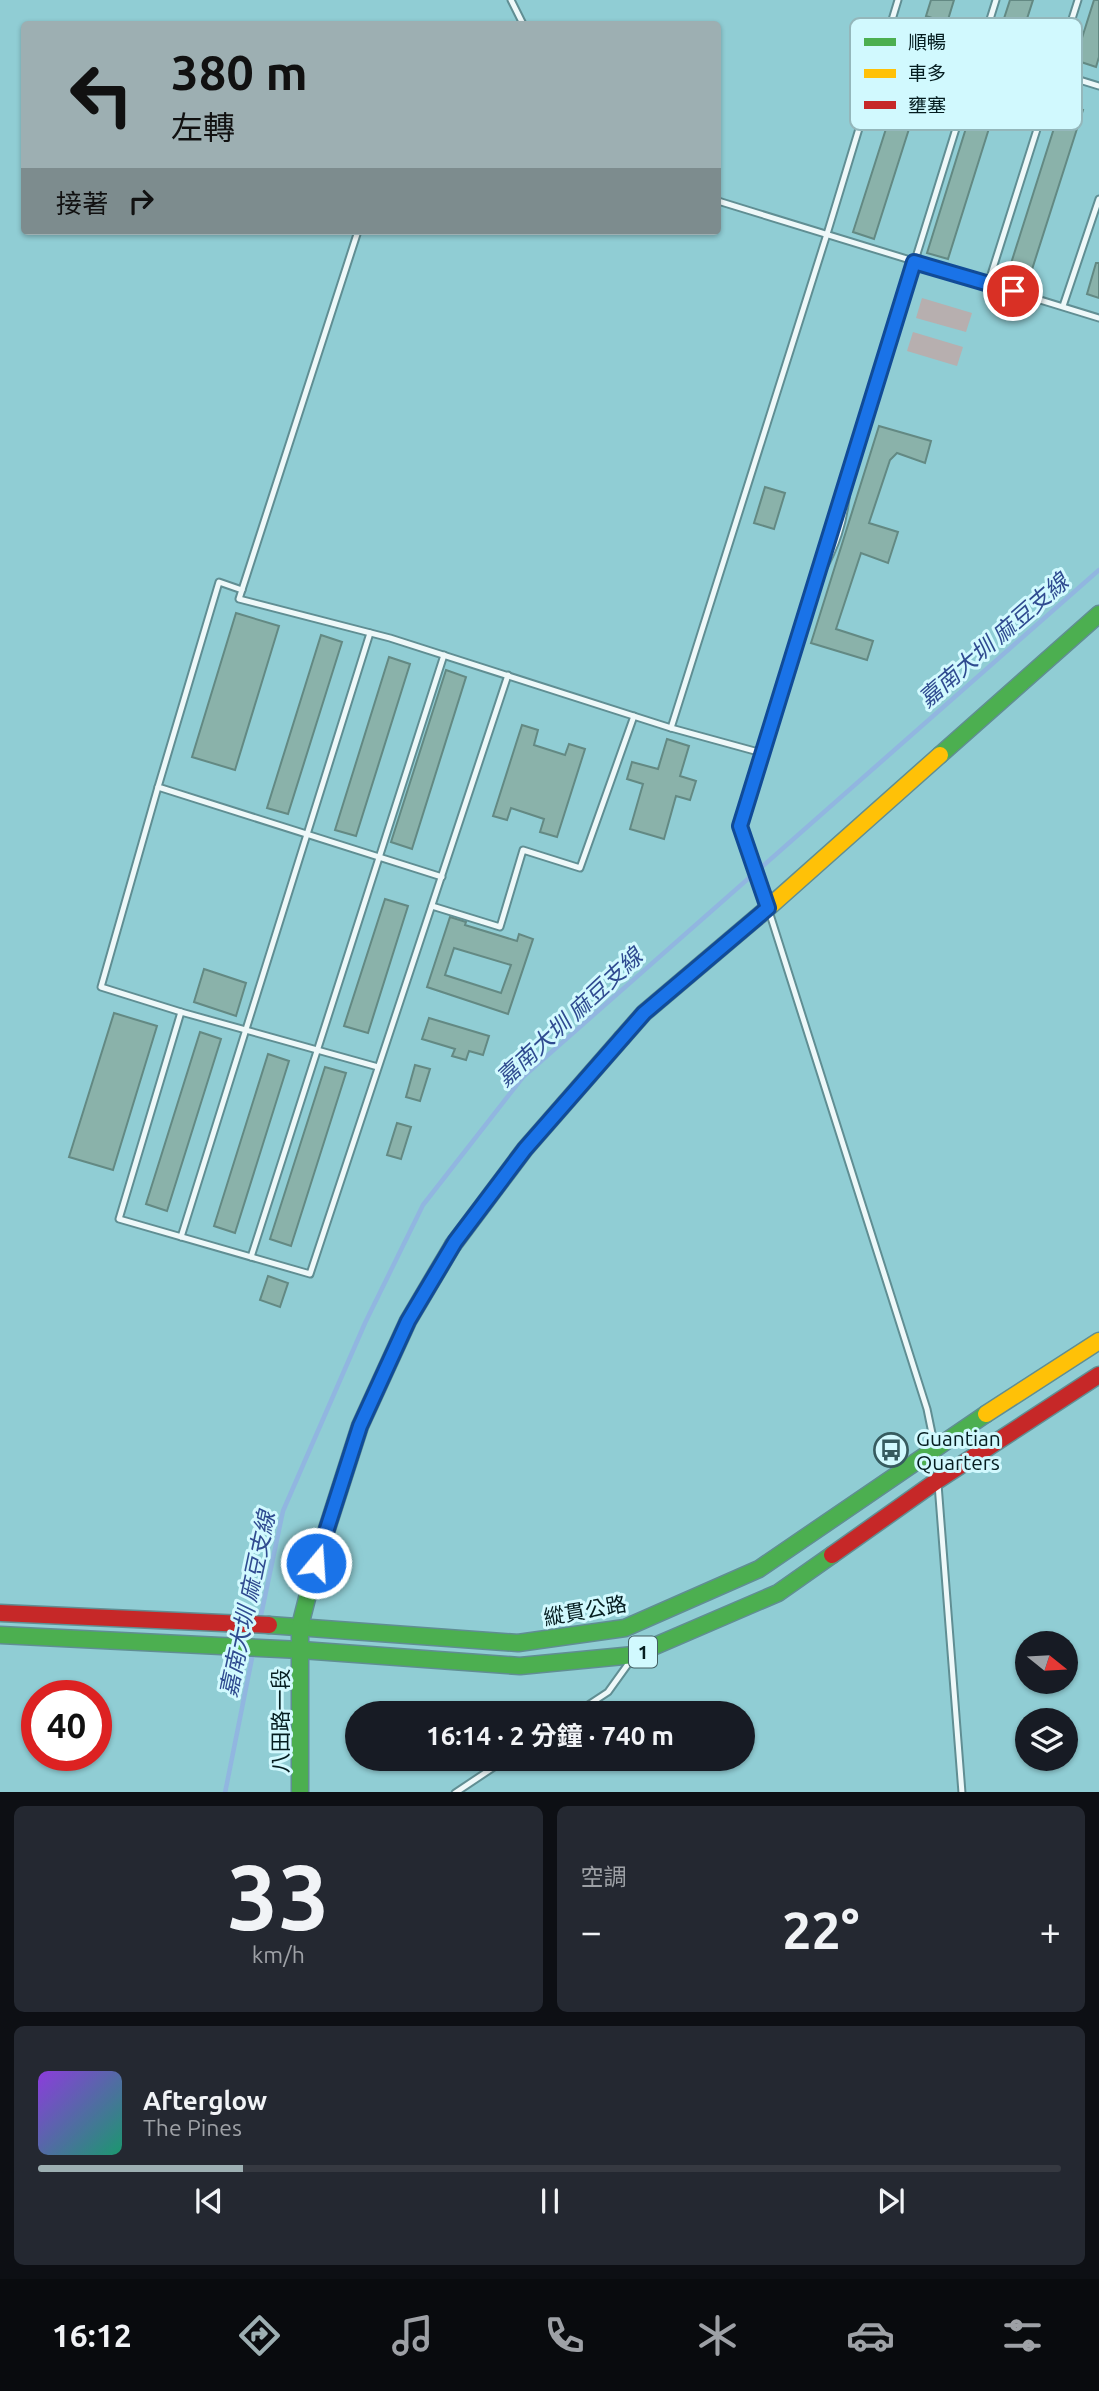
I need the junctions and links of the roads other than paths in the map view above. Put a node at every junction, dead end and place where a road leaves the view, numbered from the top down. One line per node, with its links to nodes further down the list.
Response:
1 (511, 0): 8 (lane)
2 (898, 0): 5 (lane)
3 (996, 0): 6 (lane)
4 (1078, 0): 7 (lane)
5 (892, 18)
6 (990, 18)
7 (1072, 18)
8 (522, 21)
9 (1082, 81): 10 (lane)
10 (1099, 86)
11 (858, 130): 16 (lane)
12 (955, 130): 18 (lane)
13 (1037, 130): 19 (lane)
14 (1099, 199): 20 (lane)
15 (721, 202): 16 (lane)
16 (827, 234): 18 (lane); 28 (lane)
17 (357, 235): 22 (lane)
18 (914, 262): 19 (lane); 29 (lane)
19 (988, 284): 20 (lane)
20 (1063, 306): 21 (lane)
21 (1099, 317)
22 (242, 590): 24 (lane); 30 (lane)
23 (1099, 614): 35 (main road, 八田路一段)
24 (370, 632): 25 (lane); 31 (lane)
25 (444, 655): 26 (lane); 32 (lane)
26 (508, 675): 27 (lane); 33 (lane)
27 (634, 716): 28 (lane); 34 (lane)
28 (671, 728): 29 (lane)
29 (762, 753): 35 (lane)
30 (158, 787): 31 (lane); 36 (lane)
31 (306, 835): 32 (lane); 37 (lane)
32 (377, 857): 33 (lane); 38 (lane)
33 (442, 877): 34 (lane)
34 (432, 906): 39 (lane)
35 (768, 908): 44 (lane); 47 (main road, 八田路一段)
36 (181, 1012): 37 (lane); 40 (lane)
37 (246, 1031): 38 (lane); 40 (lane)
38 (316, 1050): 39 (lane); 41 (lane)
39 (378, 1067): 41 (lane)
40 (181, 1237): 41 (lane)
41 (251, 1257)
42 (1099, 1341): 44 (main road, 縱貫公路 / 1)
43 (1099, 1375): 45 (main road, 1)
44 (935, 1448): 45 (lane); 47 (main road, 縱貫公路 / 1)
45 (938, 1480): 50 (main road, 1); 55 (lane)
46 (0, 1613): 47 (main road, 縱貫公路 / 1)
47 (300, 1626): 49 (main road, 八田路一段)
48 (0, 1635): 49 (main road, 1)
49 (301, 1650): 50 (main road, 1); 53 (main road, 八田路一段)
50 (634, 1656): 51 (lane)
51 (594, 1701)
52 (488, 1771): 54 (lane)
53 (300, 1792)
54 (456, 1792)
55 (961, 1792)

